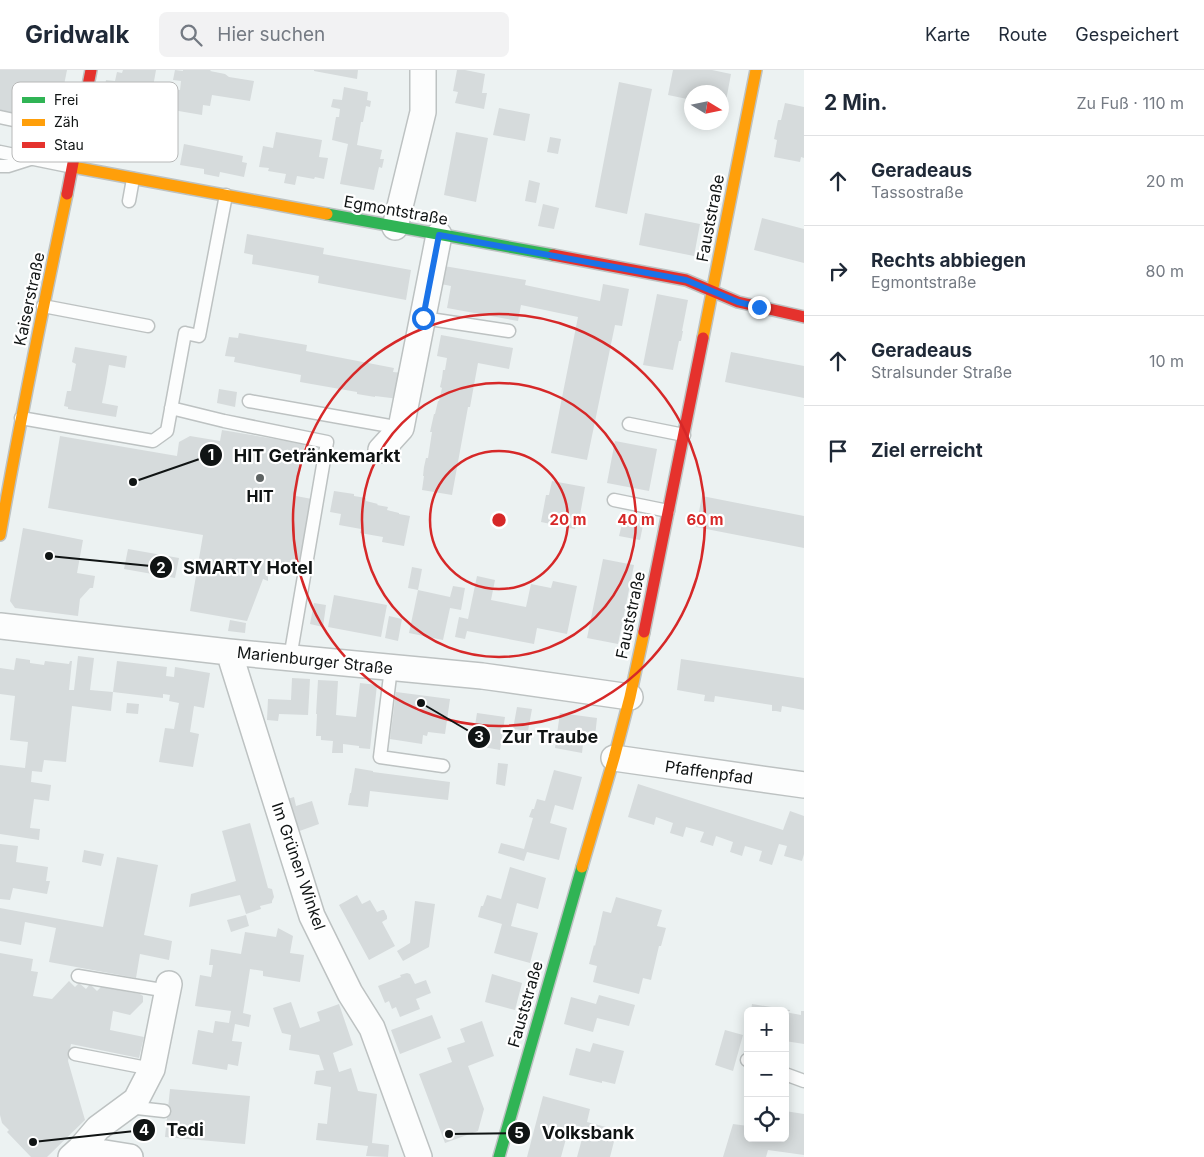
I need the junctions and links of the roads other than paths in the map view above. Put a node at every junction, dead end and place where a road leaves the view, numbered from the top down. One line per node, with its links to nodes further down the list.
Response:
1 (423, 70): 11 (street)
2 (756, 70): 13 (street, Fauststraße)
3 (22, 162): 6 (lane)
4 (46, 162): 7 (lane)
5 (74, 162): 7 (street, Kaiserstraße)
6 (0, 166)
7 (73, 168): 8 (street, Egmontstraße); 14 (street, Kaiserstraße)
8 (133, 179): 9 (street, Egmontstraße); 10 (lane)
9 (226, 195): 11 (street, Egmontstraße); 20 (lane)
10 (129, 201)
11 (395, 227): 12 (street, Egmontstraße)
12 (439, 235): 13 (street, Egmontstraße); 16 (street)
13 (712, 291): 15 (street, Egmontstraße); 24 (street, Fauststraße)
14 (43, 306): 17 (lane); 21 (street, Kaiserstraße)
15 (804, 317)
16 (423, 318): 18 (lane); 23 (street)
17 (148, 326)
18 (509, 331)
19 (250, 402): 23 (lane)
20 (171, 408): 21 (lane); 31 (lane)
21 (21, 418): 28 (street, Kaiserstraße)
22 (629, 424): 24 (lane)
23 (401, 428): 25 (street)
24 (684, 435): 27 (street, Fauststraße)
25 (381, 450)
26 (614, 500): 27 (lane)
27 (668, 511): 33 (street, Fauststraße)
28 (0, 535)
29 (0, 626): 30 (street, Marienburger Straße)
30 (229, 652): 31 (street, Marienburger Straße); 47 (street, Im Grünen Winkel)
31 (297, 658): 32 (street, Marienburger Straße)
32 (391, 668): 33 (street, Marienburger Straße); 35 (lane)
33 (630, 697): 34 (street, Fauststraße)
34 (614, 758): 36 (street, Pfaffenpfad); 48 (street, Fauststraße)
35 (443, 766)
36 (804, 785)
37 (78, 976): 38 (lane)
38 (169, 988): 40 (street)
39 (75, 1054): 40 (lane)
40 (152, 1069): 43 (street)
41 (789, 1075): 42 (lane)
42 (804, 1081)
43 (131, 1103): 44 (lane); 45 (street)
44 (164, 1111)
45 (75, 1153): 46 (street)
46 (130, 1157)
47 (419, 1157)
48 (499, 1157)

